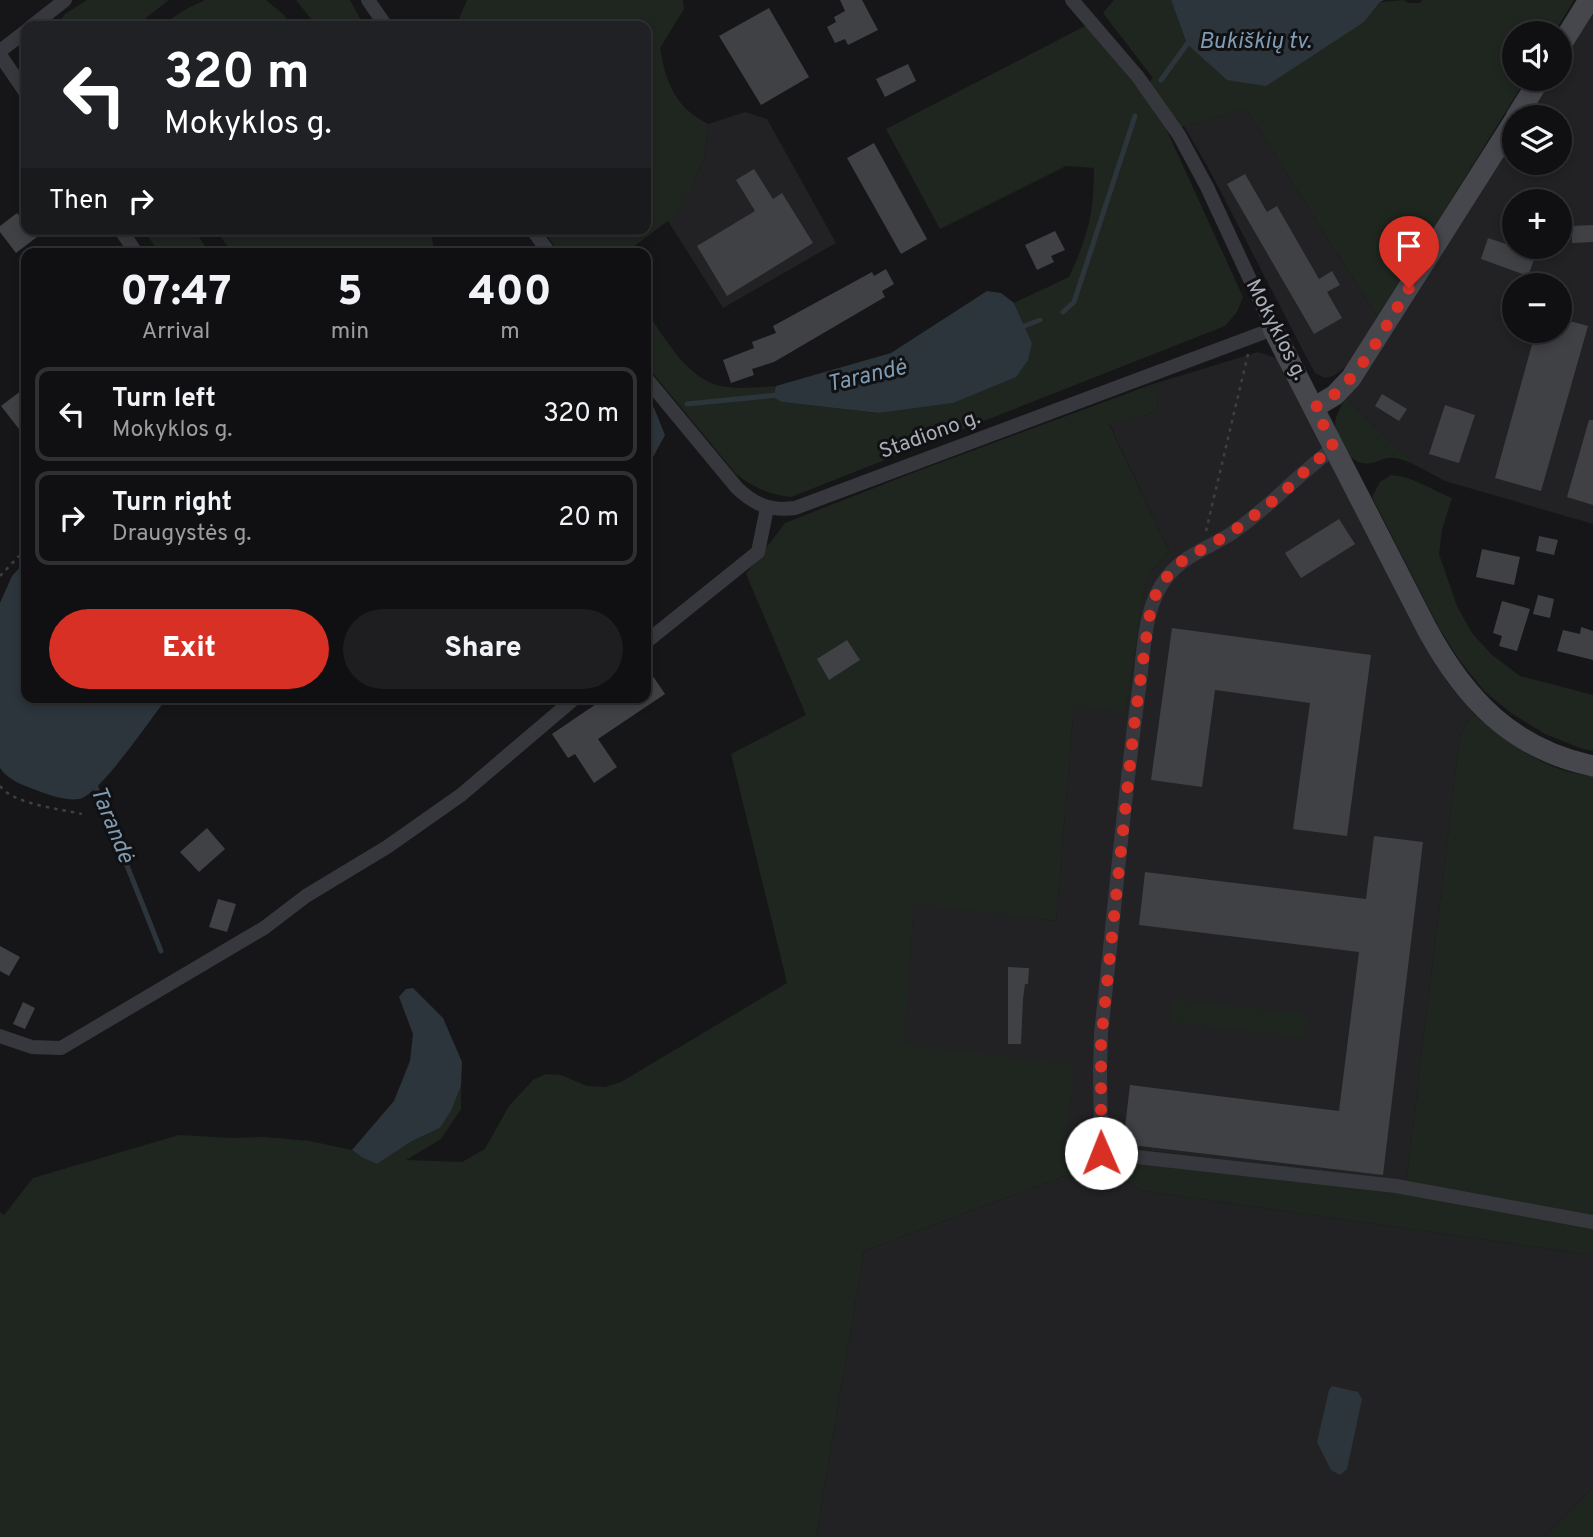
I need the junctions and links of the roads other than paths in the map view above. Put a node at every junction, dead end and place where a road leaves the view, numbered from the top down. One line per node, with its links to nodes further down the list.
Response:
1 (65, 0): 5 (street)
2 (368, 0): 6 (street)
3 (1072, 0): 12 (street, Mokyklos g.)
4 (1589, 0): 7 (street)
5 (38, 21)
6 (383, 21)
7 (1572, 27)
8 (21, 35): 9 (street)
9 (0, 53): 10 (street)
10 (21, 85)
11 (1502, 140): 14 (street)
12 (1273, 328): 14 (street, Mokyklos g.); 16 (street, Stadiono g.)
13 (651, 384): 16 (street)
14 (1315, 407): 15 (street, Mokyklos g.)
15 (1334, 448): 19 (street, Mokyklos g.); 21 (street)
16 (767, 508): 17 (street)
17 (651, 638)
18 (569, 703): 20 (street)
19 (1593, 766)
20 (0, 1036)
21 (1593, 1222)

